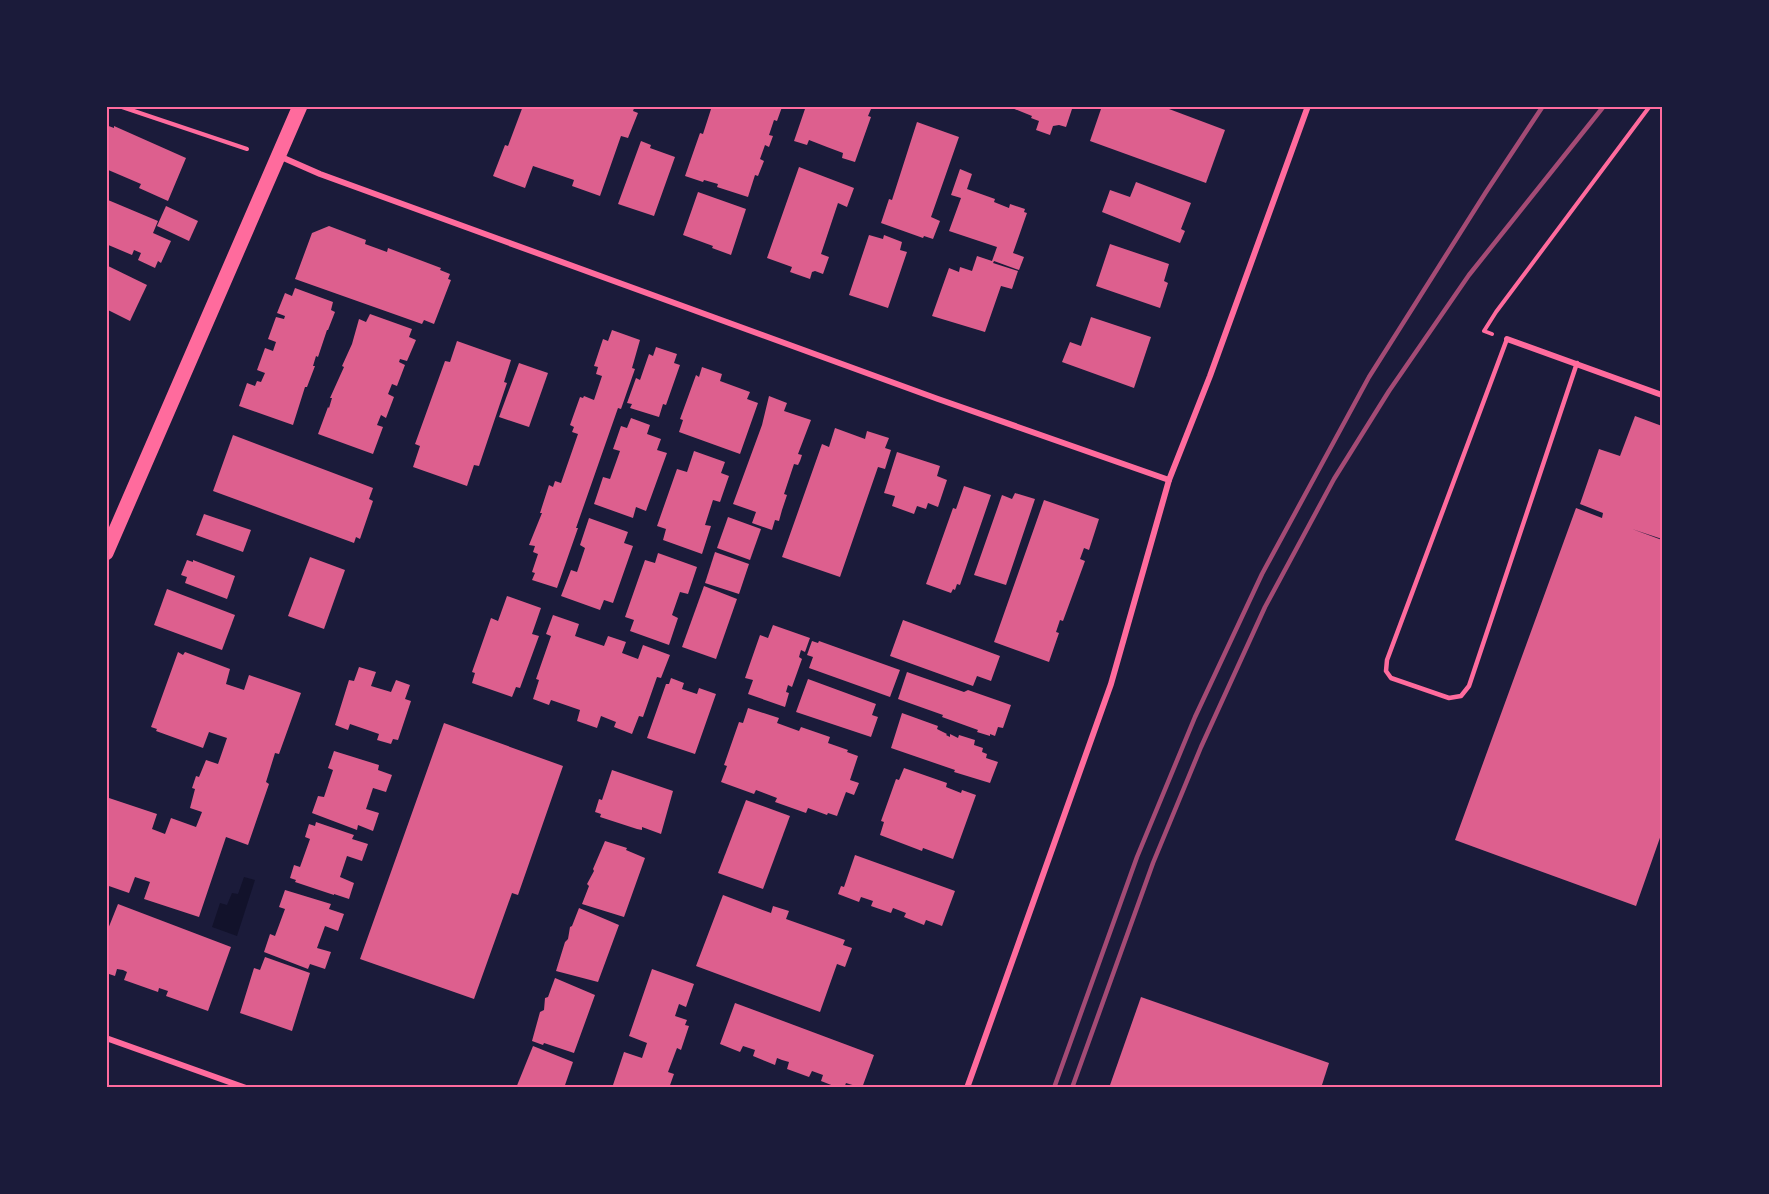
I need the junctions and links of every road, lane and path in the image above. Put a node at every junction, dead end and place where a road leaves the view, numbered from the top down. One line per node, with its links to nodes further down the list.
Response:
1 (119, 106): 5 (path)
2 (300, 106): 6 (main road)
3 (1308, 106): 10 (street)
4 (1650, 106): 7 (path)
5 (247, 149)
6 (279, 156): 10 (street); 11 (main road)
7 (1507, 339): 8 (street); 8 (lane)
8 (1577, 363): 9 (street)
9 (1662, 395)
10 (1169, 480): 14 (street)
11 (106, 553)
12 (106, 1038): 13 (street)
13 (246, 1088)
14 (967, 1088)

